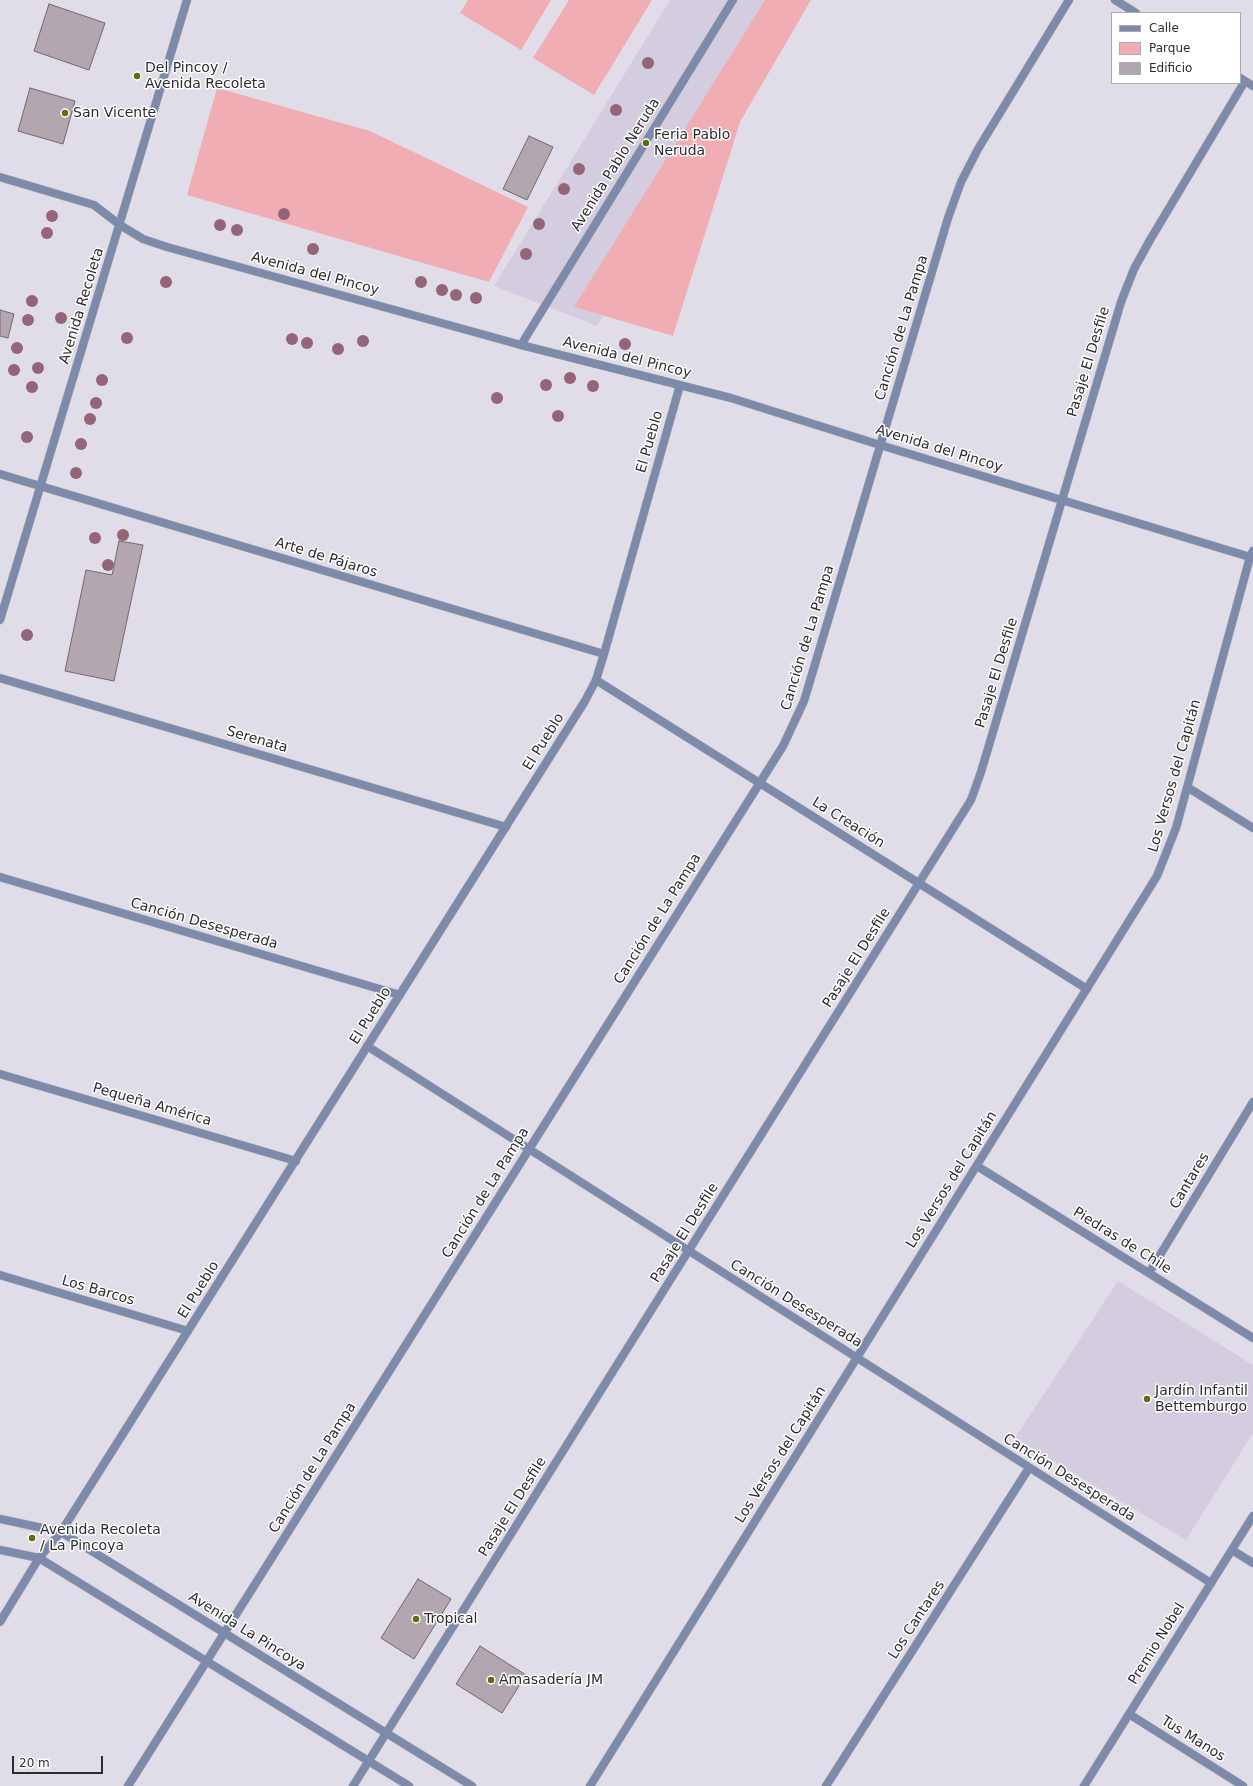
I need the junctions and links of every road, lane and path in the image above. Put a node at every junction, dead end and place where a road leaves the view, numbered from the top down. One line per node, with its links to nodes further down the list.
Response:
1 (187, 0): 10 (street, Avenida Recoleta)
2 (733, 0): 11 (street, Avenida Pablo Neruda)
3 (1069, 0): 13 (street, Canción de La Pampa)
4 (1115, 0): 5 (street)
5 (1134, 12)
6 (1243, 80): 8 (street)
7 (1241, 84): 16 (street, Pasaje El Desfile)
8 (1253, 86)
9 (0, 177): 10 (street, Avenida del Pincoy)
10 (120, 225): 11 (street, Avenida del Pincoy); 15 (street, Avenida Recoleta)
11 (521, 345): 12 (street, Avenida del Pincoy)
12 (680, 385): 13 (street, Avenida del Pincoy); 19 (street, El Pueblo)
13 (880, 445): 16 (street, Avenida del Pincoy); 22 (street, Canción de La Pampa)
14 (0, 474): 15 (street, Arte de Pájaros)
15 (40, 487): 18 (street, Avenida Recoleta); 19 (street, Arte de Pájaros)
16 (1062, 500): 17 (street, Avenida del Pincoy); 27 (street, Pasaje El Desfile)
17 (1252, 556): 23 (street, Los Versos del Capitán)
18 (0, 620)
19 (604, 654): 21 (street, El Pueblo)
20 (0, 678): 24 (street, Serenata)
21 (596, 680): 22 (street, La Creación); 24 (street, El Pueblo)
22 (759, 783): 27 (street, La Creación); 33 (street, Canción de La Pampa)
23 (1187, 787): 25 (street); 28 (street, Los Versos del Capitán)
24 (506, 827): 29 (street, El Pueblo)
25 (1253, 828)
26 (0, 877): 29 (street, Canción Desesperada)
27 (919, 883): 28 (street, La Creación); 36 (street, Pasaje El Desfile)
28 (1087, 989): 35 (street, Los Versos del Capitán)
29 (400, 995): 30 (street, El Pueblo)
30 (367, 1046): 33 (street, Canción Desesperada); 34 (street, El Pueblo)
31 (0, 1074): 34 (street, Pequeña América)
32 (1253, 1102): 37 (street, Cantares)
33 (529, 1150): 36 (street, Canción Desesperada); 52 (street, Canción de La Pampa)
34 (296, 1161): 39 (street, El Pueblo)
35 (977, 1166): 37 (street, Piedras de Chile); 41 (street, Los Versos del Capitán)
36 (689, 1251): 41 (street, Canción Desesperada); 55 (street, Pasaje El Desfile)
37 (1149, 1273): 40 (street, Piedras de Chile)
38 (0, 1275): 39 (street, Los Barcos)
39 (188, 1331): 45 (street, El Pueblo)
40 (1253, 1338)
41 (857, 1358): 42 (street, Canción Desesperada); 61 (street, Los Versos del Capitán)
42 (1029, 1468): 50 (street, Canción Desesperada); 62 (street, Los Cantares)
43 (1253, 1516): 47 (street, Premio Nobel)
44 (0, 1519): 45 (street, Avenida La Pincoya)
45 (61, 1532): 48 (street, El Pueblo); 52 (street, Avenida La Pincoya)
46 (0, 1550): 48 (street)
47 (1232, 1550): 49 (street); 50 (street, Premio Nobel)
48 (39, 1558): 51 (street, El Pueblo); 53 (street)
49 (1253, 1564)
50 (1211, 1583): 54 (street, Premio Nobel)
51 (0, 1622)
52 (224, 1633): 53 (street, Canción de La Pampa); 55 (street, Avenida La Pincoya)
53 (206, 1661): 56 (street); 57 (street, Canción de La Pampa)
54 (1129, 1714): 63 (street, Premio Nobel); 64 (street, Tus Manos)
55 (386, 1733): 56 (street, Pasaje El Desfile); 60 (street, Avenida La Pincoya)
56 (369, 1761): 58 (street, Pasaje El Desfile); 59 (street)
57 (128, 1786)
58 (353, 1786)
59 (409, 1786)
60 (472, 1786)
61 (590, 1786)
62 (826, 1786)
63 (1084, 1786)
64 (1243, 1786)

